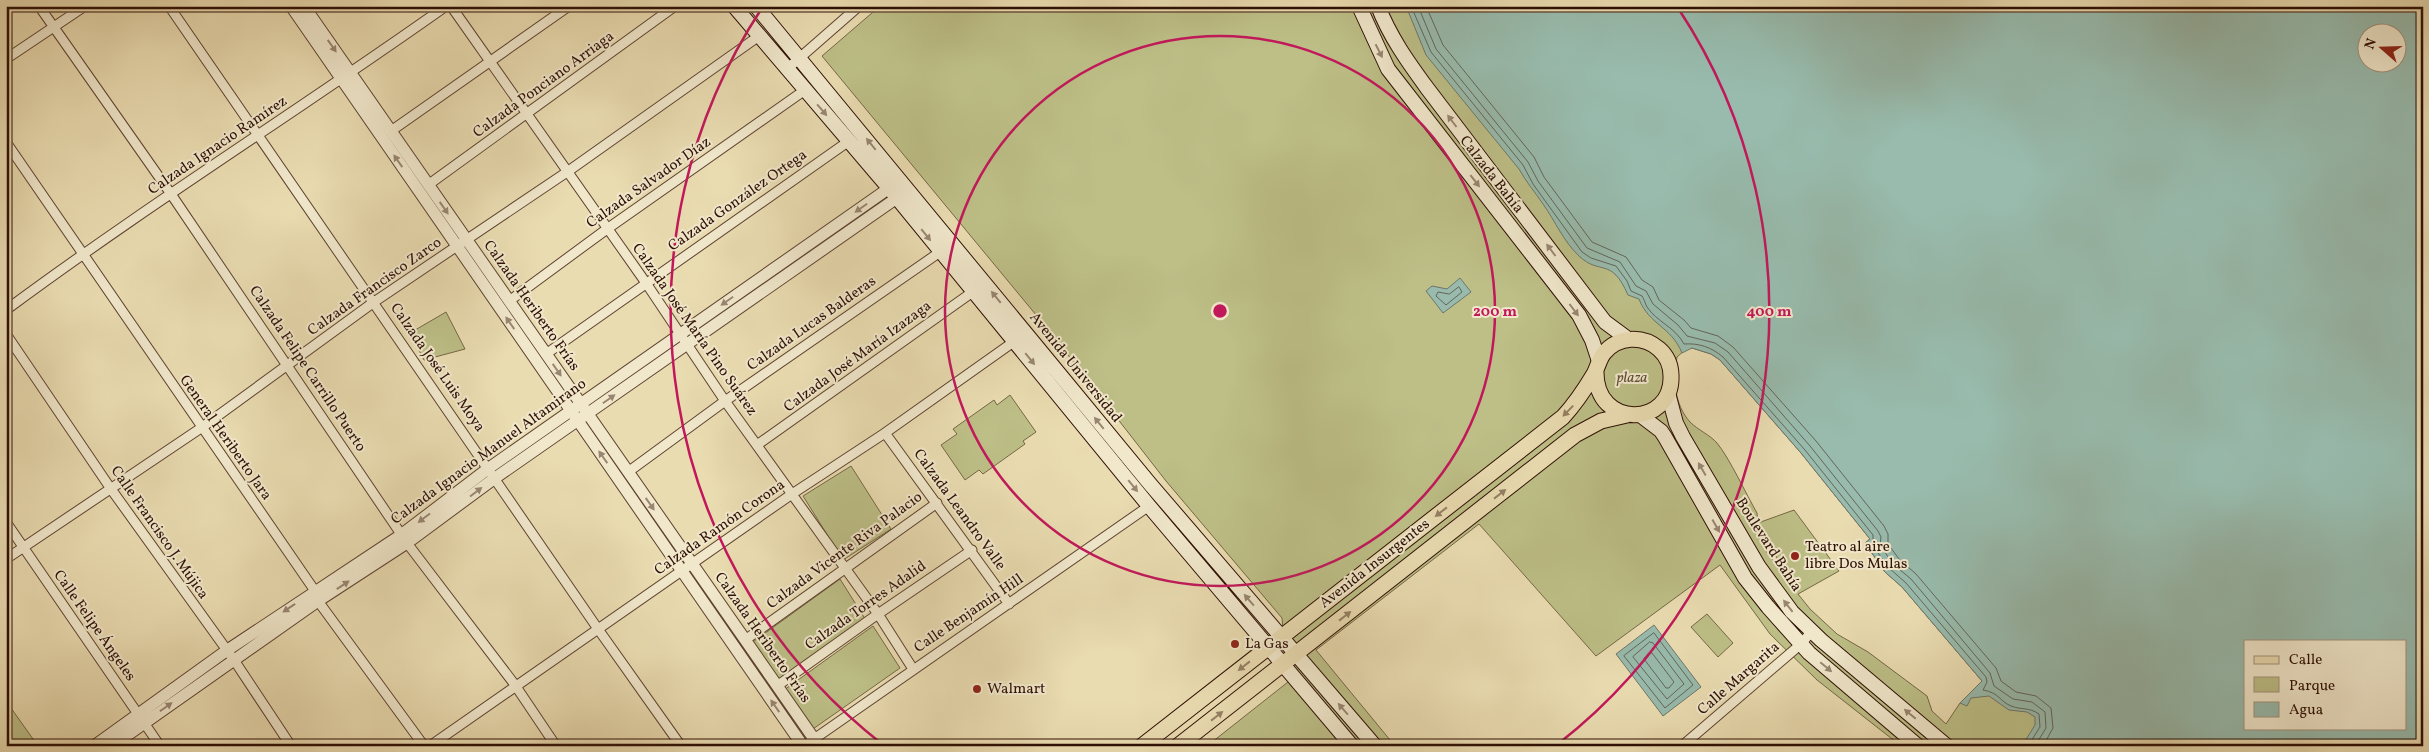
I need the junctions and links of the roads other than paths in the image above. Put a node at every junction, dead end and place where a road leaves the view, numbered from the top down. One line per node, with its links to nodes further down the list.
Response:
1 (39, 6): 15 (street, Calzada Felipe Carrillo Puerto)
2 (85, 6): 15 (street)
3 (169, 6): 25 (street, Calzada José Luis Moya)
4 (291, 6): 21 (street, Calzada Heriberto Frías)
5 (446, 6): 21 (street, Calzada Ignacio Ramírez)
6 (451, 6): 19 (street, Calzada José María Pino Suárez)
7 (569, 6): 19 (street)
8 (675, 6): 23 (street, Calzada Ponciano Arriaga)
9 (734, 6): 16 (main road, Avenida Universidad)
10 (756, 6): 17 (main road, Avenida Universidad)
11 (859, 6): 17 (street)
12 (1359, 6): 48 (main road, Calzada Bahía, one-way to 48)
13 (1378, 6): 44 (main road, Calzada Bahía, one-way to 13)
14 (306, 7): 21 (street, Calzada Heriberto Frías, one-way to 21)
15 (54, 28): 18 (street); 31 (street, Calzada Felipe Carrillo Puerto)
16 (759, 36): 20 (main road, Avenida Universidad); 28 (street, Calzada Francisco Zarco)
17 (800, 57): 20 (street); 30 (main road, Avenida Universidad, one-way to 17)
18 (6, 59)
19 (490, 62): 23 (street, Calzada José María Pino Suárez); 24 (street)
20 (787, 69): 22 (main road, Avenida Universidad)
21 (346, 76): 24 (street, Calzada Heriberto Frías); 25 (street, Calzada Ignacio Ramírez); 33 (street, Calzada Heriberto Frías, one-way to 21)
22 (805, 90): 26 (main road, Avenida Universidad, one-way to 26); 32 (street, Calzada Salvador Díaz)
23 (528, 113): 28 (street, Calzada José María Pino Suárez); 29 (street, Calzada Ponciano Arriaga)
24 (391, 131): 29 (street, Calzada Heriberto Frías)
25 (258, 134): 31 (street, Calzada Ignacio Ramírez); 38 (street, Calzada José Luis Moya)
26 (849, 141): 30 (main road, Avenida Universidad); 36 (street, Calzada González Ortega)
27 (6, 142): 35 (street, General Heriberto Jara)
28 (567, 172): 32 (street, Calzada José María Pino Suárez); 33 (street, Calzada Francisco Zarco)
29 (428, 185): 33 (street, Calzada Heriberto Frías, one-way to 33)
30 (899, 189): 34 (main road, Avenida Universidad, one-way to 34); 42 (street, Calzada Ignacio Manuel Altamirano, one-way to 42); 43 (main road, Avenida Universidad, one-way to 30); 45 (street, Calzada Ignacio Manuel Altamirano)
31 (172, 194): 35 (street, Calzada Ignacio Ramírez); 47 (street, Calzada Felipe Carrillo Puerto)
32 (607, 229): 36 (street, Calzada José María Pino Suárez); 39 (street, Calzada Salvador Díaz)
33 (462, 243): 38 (street, Calzada Francisco Zarco); 39 (street, Calzada Heriberto Frías); 51 (street, Calzada Heriberto Frías, one-way to 33)
34 (940, 252): 37 (main road, Avenida Universidad); 50 (street, Calzada Lucas Balderas)
35 (82, 254): 40 (street, Calzada Ignacio Ramírez); 54 (street, General Heriberto Jara)
36 (646, 283): 42 (street, Calzada José María Pino Suárez); 46 (street, Calzada González Ortega)
37 (974, 291): 43 (main road, Avenida Universidad); 56 (street, Calzada José María Izazaga)
38 (374, 302): 47 (street, Calzada Francisco Zarco); 58 (street, Calzada José Luis Moya)
39 (510, 302): 46 (street, Calzada Heriberto Frías)
40 (6, 310)
41 (6, 334): 59 (street, Calle Francisco J. Mújica)
42 (679, 335): 45 (street, Calzada José María Pino Suárez); 51 (street, Calzada Ignacio Manuel Altamirano)
43 (1020, 337): 55 (street, Calzada Ramón Corona); 62 (main road, Avenida Universidad, one-way to 62); 78 (main road, Avenida Universidad, one-way to 43)
44 (1628, 339): 48 (main road); 49 (main road)
45 (687, 345): 50 (street, Calzada José María Pino Suárez); 51 (street, Calzada Ignacio Manuel Altamirano, one-way to 45)
46 (546, 354): 51 (street, Calzada Heriberto Frías, one-way to 51)
47 (288, 365): 54 (street, Calzada Francisco Zarco); 65 (street, Calzada Felipe Carrillo Puerto)
48 (1597, 366): 52 (main road); 64 (main road, Avenida Insurgentes, one-way to 64)
49 (1668, 393): 52 (main road); 77 (main road, Boulevard Bahía, one-way to 49)
50 (725, 402): 56 (street, Calzada José María Pino Suárez); 57 (street, Calzada Lucas Balderas)
51 (580, 410): 53 (street, Calzada Ignacio Manuel Altamirano); 57 (street, Calzada Heriberto Frías); 58 (street, Calzada Ignacio Manuel Altamirano)
52 (1633, 415): 68 (main road, Avenida Insurgentes, one-way to 52); 80 (main road, one-way to 80)
53 (578, 422): 58 (street, Calzada Ignacio Manuel Altamirano); 72 (street, Calzada Heriberto Frías, one-way to 53)
54 (201, 428): 59 (street, Calzada Francisco Zarco); 73 (street, General Heriberto Jara)
55 (885, 433): 60 (street, Calzada Ramón Corona); 61 (street, Calzada Leandro Valle)
56 (758, 446): 60 (street, Calzada José María Pino Suárez)
57 (628, 472): 70 (street, Calzada Heriberto Frías, one-way to 70)
58 (492, 473): 65 (street, Calzada Ignacio Manuel Altamirano); 76 (street, Calzada José Luis Moya)
59 (111, 489): 66 (street, Calzada Francisco Zarco); 83 (street, Calle Francisco J. Mújica)
60 (792, 494): 70 (street, Calzada Ramón Corona); 71 (street, Calzada José María Pino Suárez)
61 (937, 502): 67 (street, Calzada Leandro Valle); 71 (street, Calzada Vicente Riva Palacio)
62 (1149, 506): 74 (street, Calle Benjamín Hill); 81 (main road, Avenida Universidad)
63 (6, 522): 66 (street, Calle Felipe Ángeles)
64 (1414, 533): 68 (main road); 78 (main road, Avenida Insurgentes)
65 (404, 539): 73 (street, Calzada Ignacio Manuel Altamirano); 86 (street, Calzada Felipe Carrillo Puerto)
66 (23, 547): 69 (street, Calzada Francisco Zarco); 88 (street, Calle Felipe Ángeles)
67 (972, 550): 74 (street, Calzada Leandro Valle); 75 (street, Calzada Torres Adalid)
68 (1425, 552): 82 (main road, Avenida Insurgentes, one-way to 68)
69 (6, 559)
70 (692, 564): 72 (street, Calzada Ramón Corona); 79 (street, Calzada Heriberto Frías)
71 (844, 567): 75 (street, Calzada José María Pino Suárez); 79 (street, Calzada Vicente Riva Palacio)
72 (682, 571): 76 (street, Calzada Ramón Corona); 98 (street, Calzada Heriberto Frías, one-way to 72)
73 (317, 596): 83 (street, Calzada Ignacio Manuel Altamirano); 94 (street, General Heriberto Jara)
74 (1009, 604): 85 (street, Calle Benjamín Hill)
75 (878, 614): 85 (street, Calzada José María Pino Suárez); 87 (street, Calzada Torres Adalid)
76 (598, 629): 86 (street, Calzada Ramón Corona); 97 (street, Calzada José Luis Moya)
77 (1812, 631): 80 (street, Calle Margarita); 105 (main road, Boulevard Bahía, one-way to 77)
78 (1281, 637): 81 (main road, Avenida Insurgentes); 82 (main road, Avenida Universidad)
79 (745, 640): 87 (street, Calzada Heriberto Frías)
80 (1801, 644): 103 (street, Calle Margarita); 104 (main road, one-way to 104)
81 (1268, 648): 84 (main road, Avenida Universidad); 99 (main road, Avenida Insurgentes, one-way to 99)
82 (1296, 654): 84 (main road, Avenida Insurgentes); 102 (main road, Avenida Universidad, one-way to 82)
83 (230, 655): 88 (street, Calzada Ignacio Manuel Altamirano); 93 (street, Calle Francisco J. Mújica)
84 (1282, 665): 100 (main road, Avenida Insurgentes, one-way to 84); 101 (main road, Avenida Universidad)
85 (913, 669): 89 (street, Calle Benjamín Hill)
86 (515, 685): 95 (street, Calzada Ramón Corona); 96 (street, Calzada Felipe Carrillo Puerto)
87 (777, 686): 89 (street, Calzada Heriberto Frías)
88 (142, 719): 90 (street, Calzada Ignacio Manuel Altamirano); 91 (street, Calzada Ignacio Manuel Altamirano); 92 (street, Calle Felipe Ángeles)
89 (816, 742): 98 (street, Calle Benjamín Hill)
90 (94, 746)
91 (112, 746)
92 (160, 746)
93 (291, 746)
94 (424, 746)
95 (430, 746)
96 (556, 746)
97 (681, 746)
98 (803, 746)
99 (1142, 746)
100 (1178, 746)
101 (1352, 746)
102 (1375, 746)
103 (1682, 746)
104 (1918, 746)
105 (1947, 746)

